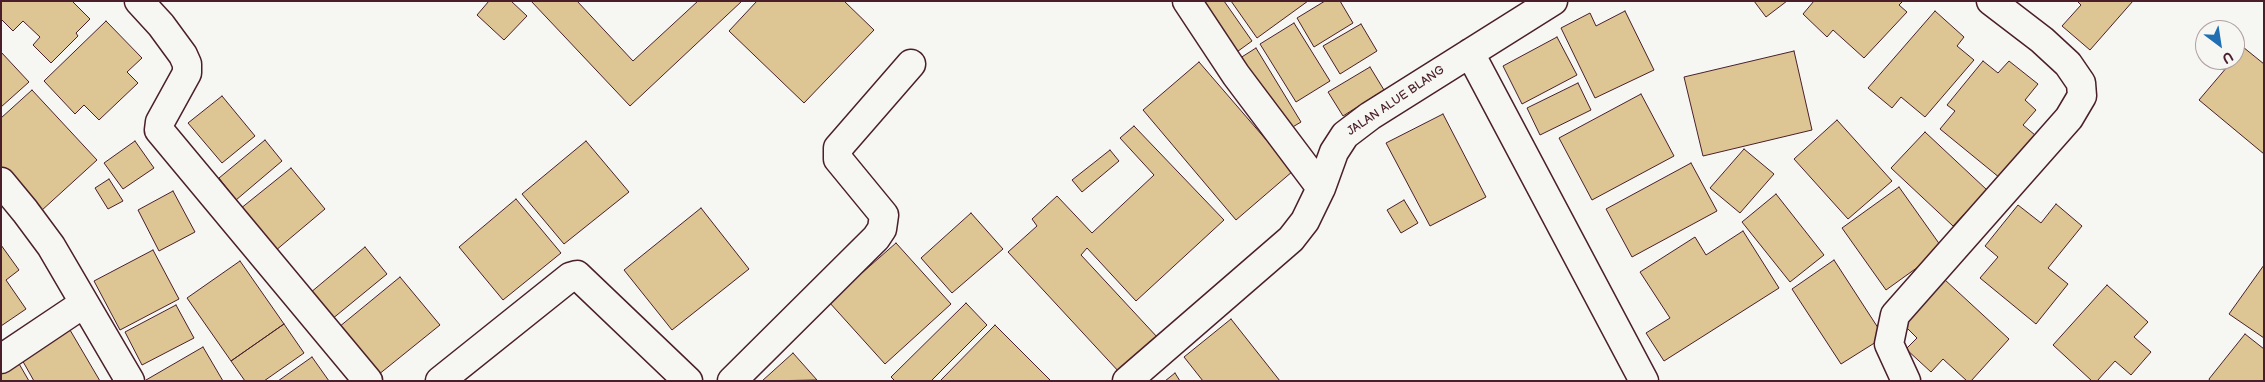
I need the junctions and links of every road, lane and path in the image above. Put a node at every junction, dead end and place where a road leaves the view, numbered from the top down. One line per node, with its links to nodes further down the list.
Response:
1 (140, 1): 12 (street)
2 (1187, 1): 8 (street)
3 (1553, 1): 5 (street, JALAN ALUE BLANG)
4 (1991, 1): 18 (street)
5 (1470, 53): 8 (street, JALAN ALUE BLANG); 17 (street)
6 (911, 64): 15 (street)
7 (1, 182): 9 (street)
8 (1321, 188): 16 (street, JALAN ALUE BLANG)
9 (83, 304): 10 (street); 11 (street)
10 (1, 360)
11 (130, 381)
12 (368, 381)
13 (440, 381): 14 (street)
14 (688, 381)
15 (732, 381)
16 (1127, 381)
17 (1644, 381)
18 (1906, 381)

